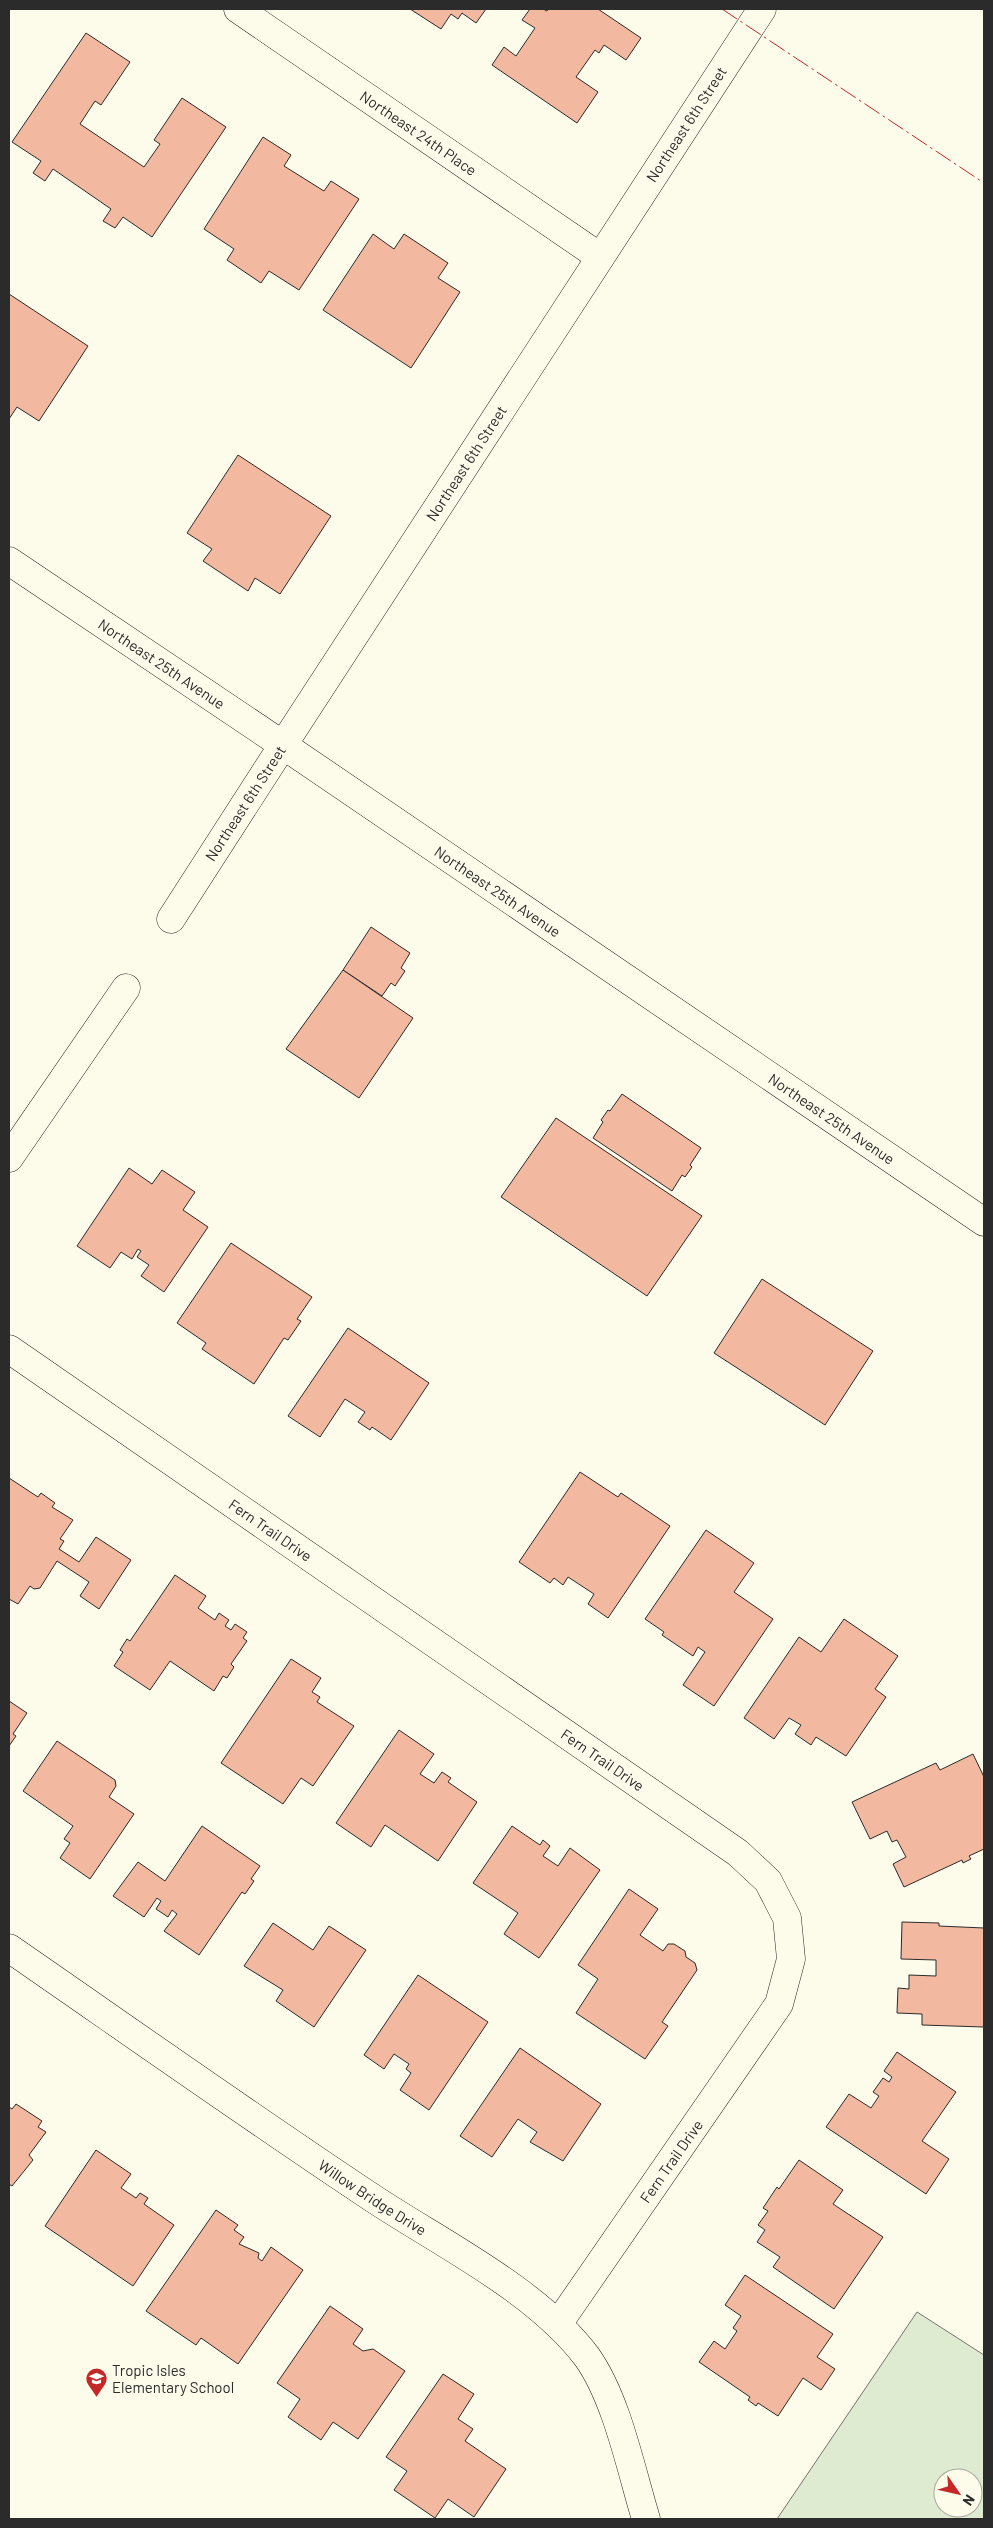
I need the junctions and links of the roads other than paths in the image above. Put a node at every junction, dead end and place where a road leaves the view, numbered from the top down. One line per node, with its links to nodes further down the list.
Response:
1 (238, 9): 3 (street, Northeast 24th Place)
2 (762, 9): 3 (street, Northeast 6th Street)
3 (600, 257): 5 (street, Northeast 6th Street)
4 (9, 561): 5 (street, Northeast 25th Avenue)
5 (283, 745): 6 (street, Northeast 6th Street); 9 (street, Northeast 25th Avenue)
6 (171, 919)
7 (126, 988): 8 (street)
8 (9, 1158)
9 (984, 1222)
10 (9, 1349): 12 (street, Fern Trail Drive)
11 (9, 1948): 12 (street, Willow Bridge Drive)
12 (558, 2324): 13 (street, Willow Bridge Drive)
13 (646, 2519)

